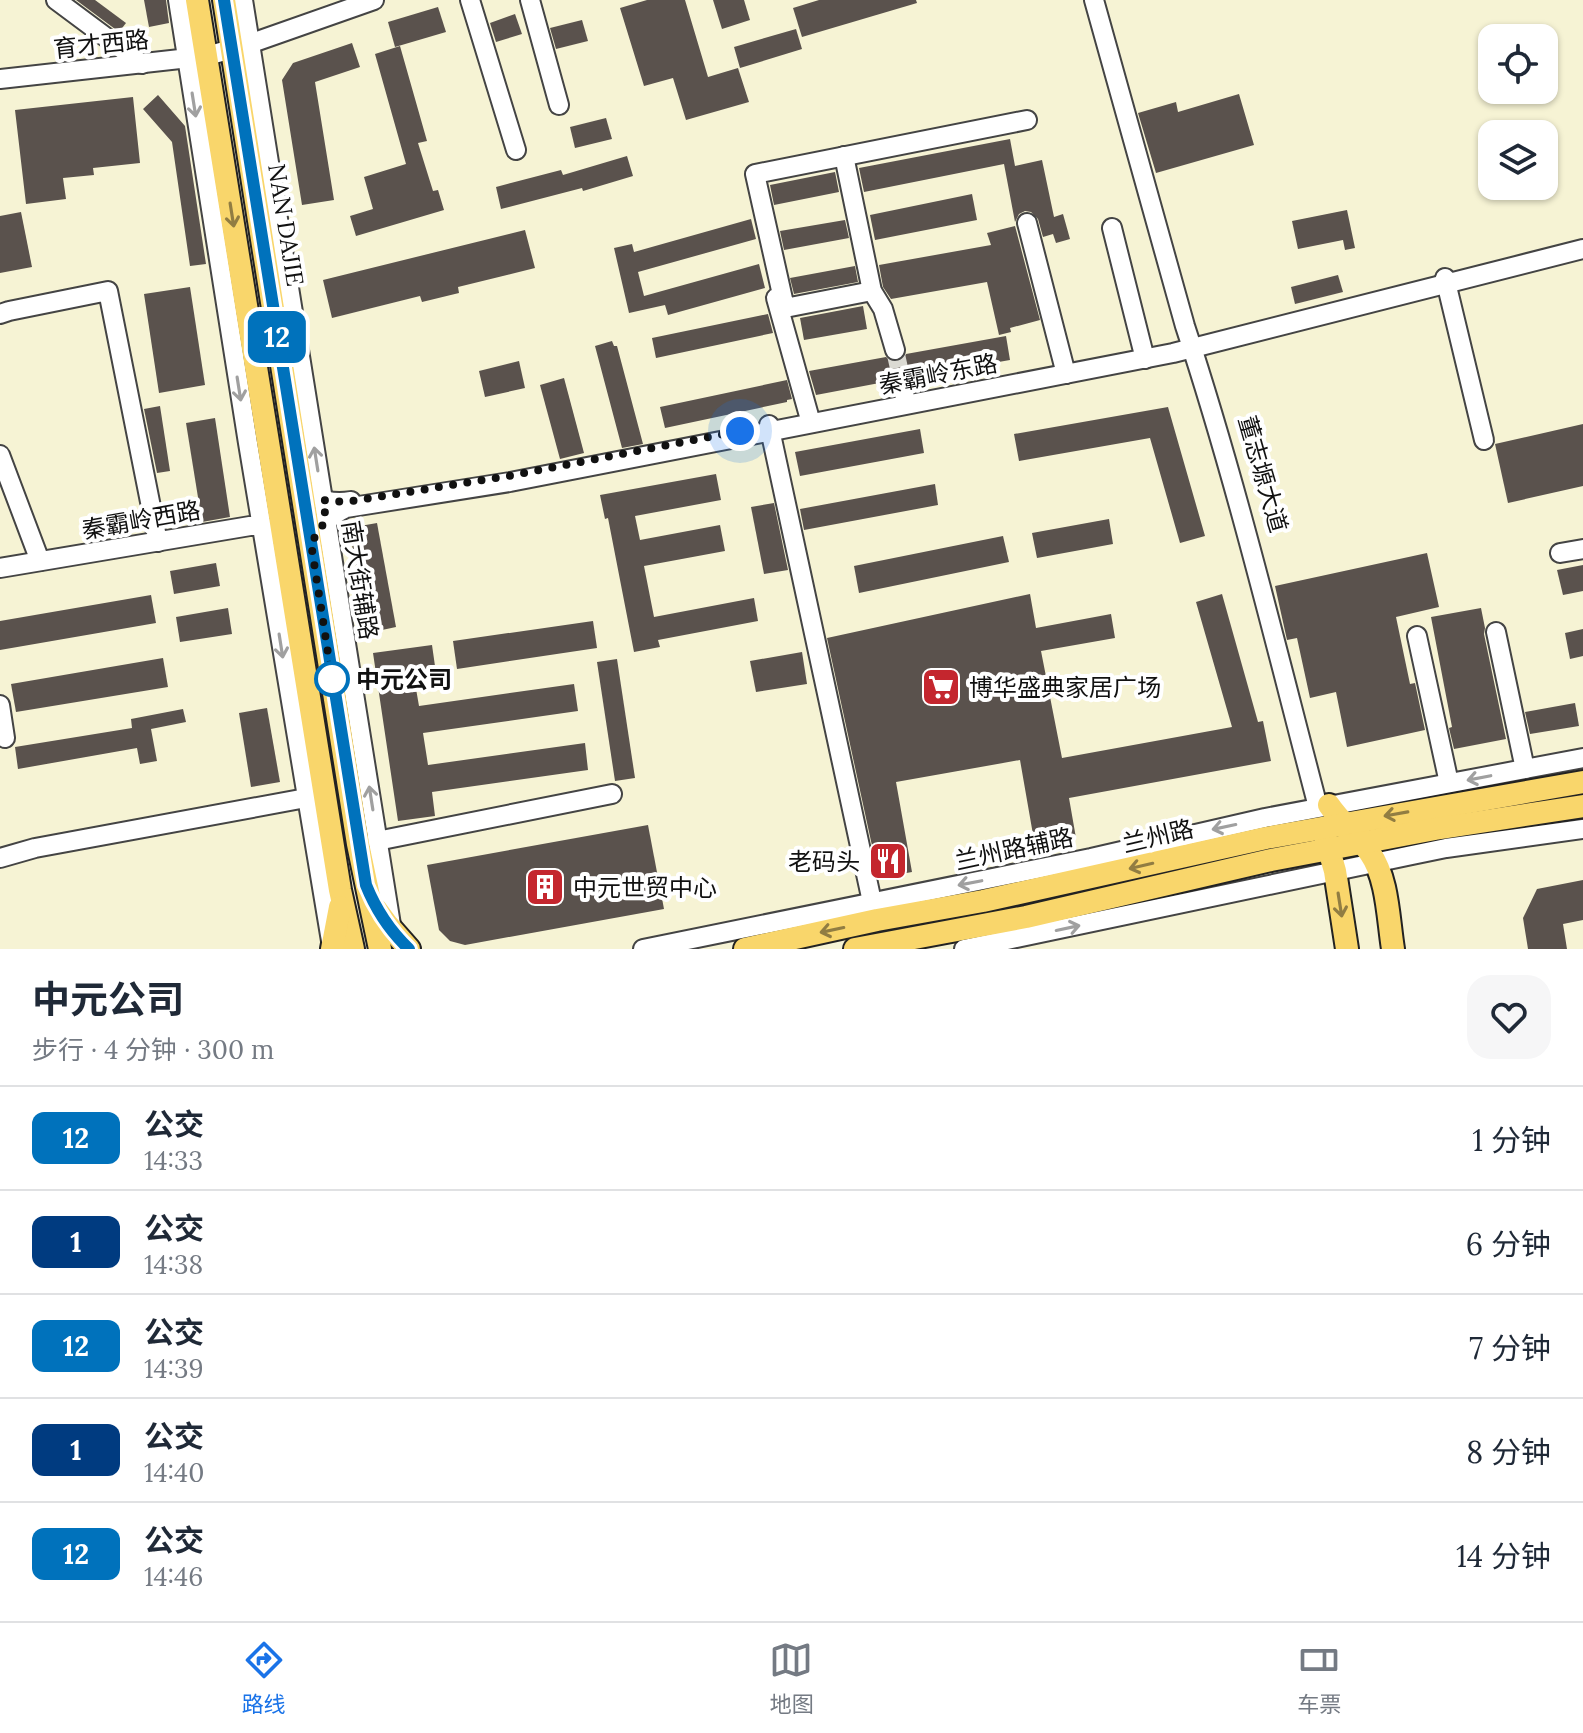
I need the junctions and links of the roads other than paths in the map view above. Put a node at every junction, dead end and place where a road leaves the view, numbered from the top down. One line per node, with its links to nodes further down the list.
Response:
1 (56, 0): 14 (street)
2 (178, 0): 13 (street)
3 (197, 0): 13 (main road)
4 (224, 0): 12 (main road, NAN DAJIE)
5 (243, 0): 12 (street)
6 (349, 0): 12 (street)
7 (374, 0): 12 (street)
8 (470, 0): 19 (street)
9 (530, 0): 17 (street)
10 (1094, 0): 29 (street, 董志塬大道)
11 (1102, 0): 29 (street, 董志塬大道)
12 (240, 42): 13 (street, 育才西路); 37 (main road, NAN DAJIE, one-way to 12)
13 (196, 52): 14 (street, 育才西路); 38 (main road, one-way to 38); 40 (street, one-way to 40)
14 (135, 59): 15 (street, 育才西路); 16 (street, 育才西路)
15 (0, 67)
16 (0, 79)
17 (559, 105)
18 (1027, 120): 20 (street)
19 (516, 150)
20 (844, 156): 27 (street); 27 (street)
21 (753, 212): 33 (street)
22 (1027, 223): 32 (street)
23 (1112, 228): 31 (street)
24 (1583, 243): 26 (street, 秦霸岭东路)
25 (1583, 249): 26 (street, 秦霸岭东路)
26 (1445, 281): 29 (street, 秦霸岭东路); 35 (street)
27 (872, 291): 30 (street)
28 (0, 314): 41 (street)
29 (1195, 345): 31 (street, 秦霸岭东路); 60 (street, 董志塬大道)
30 (895, 350)
31 (1144, 356): 32 (street, 秦霸岭东路)
32 (1065, 371): 33 (street, 秦霸岭东路)
33 (810, 420): 34 (street, 秦霸岭东路)
34 (770, 428): 37 (street, 秦霸岭东路); 39 (street, 秦霸岭东路); 65 (street)
35 (1484, 440)
36 (0, 455): 46 (street)
37 (312, 495): 39 (street, 南大街辅路); 43 (main road, NAN DAJIE)
38 (277, 498): 40 (street); 42 (main road)
39 (326, 520): 43 (street); 61 (street, 南大街辅路, one-way to 39)
40 (261, 522): 41 (street, 秦霸岭西路); 42 (street); 57 (street, one-way to 57)
41 (158, 539): 46 (street, 秦霸岭西路)
42 (284, 541): 67 (main road)
43 (311, 543): 66 (main road, NAN DAJIE)
44 (1583, 549): 45 (street)
45 (1560, 553)
46 (39, 559): 47 (street, 秦霸岭西路)
47 (0, 565)
48 (1496, 632): 53 (street)
49 (1417, 636): 55 (street)
50 (0, 705): 51 (street)
51 (5, 738)
52 (1583, 758): 53 (street)
53 (1525, 769): 55 (street, one-way to 55)
54 (1583, 782): 60 (main road, 兰州路, one-way to 60)
55 (1449, 783): 60 (street)
56 (612, 794): 61 (street)
57 (306, 798): 63 (street); 67 (street)
58 (1583, 806): 62 (main road, 兰州路)
59 (1583, 829): 64 (street)
60 (1329, 831): 62 (main road, 兰州路); 64 (street); 65 (main road, 兰州路, one-way to 65); 71 (main road, 兰州路); 72 (street, one-way to 60); 73 (main road, 董志塬大道, one-way to 73)
61 (377, 841): 66 (street, 南大街辅路)
62 (1362, 843): 64 (main road)
63 (0, 858)
64 (1375, 863): 74 (main road)
65 (874, 910): 69 (street); 70 (main road, 兰州路, one-way to 70)
66 (386, 940): 68 (main road, NAN DAJIE)
67 (339, 949)
68 (409, 949)
69 (643, 949)
70 (745, 949)
71 (855, 949)
72 (964, 949)
73 (1347, 949)
74 (1393, 949)

